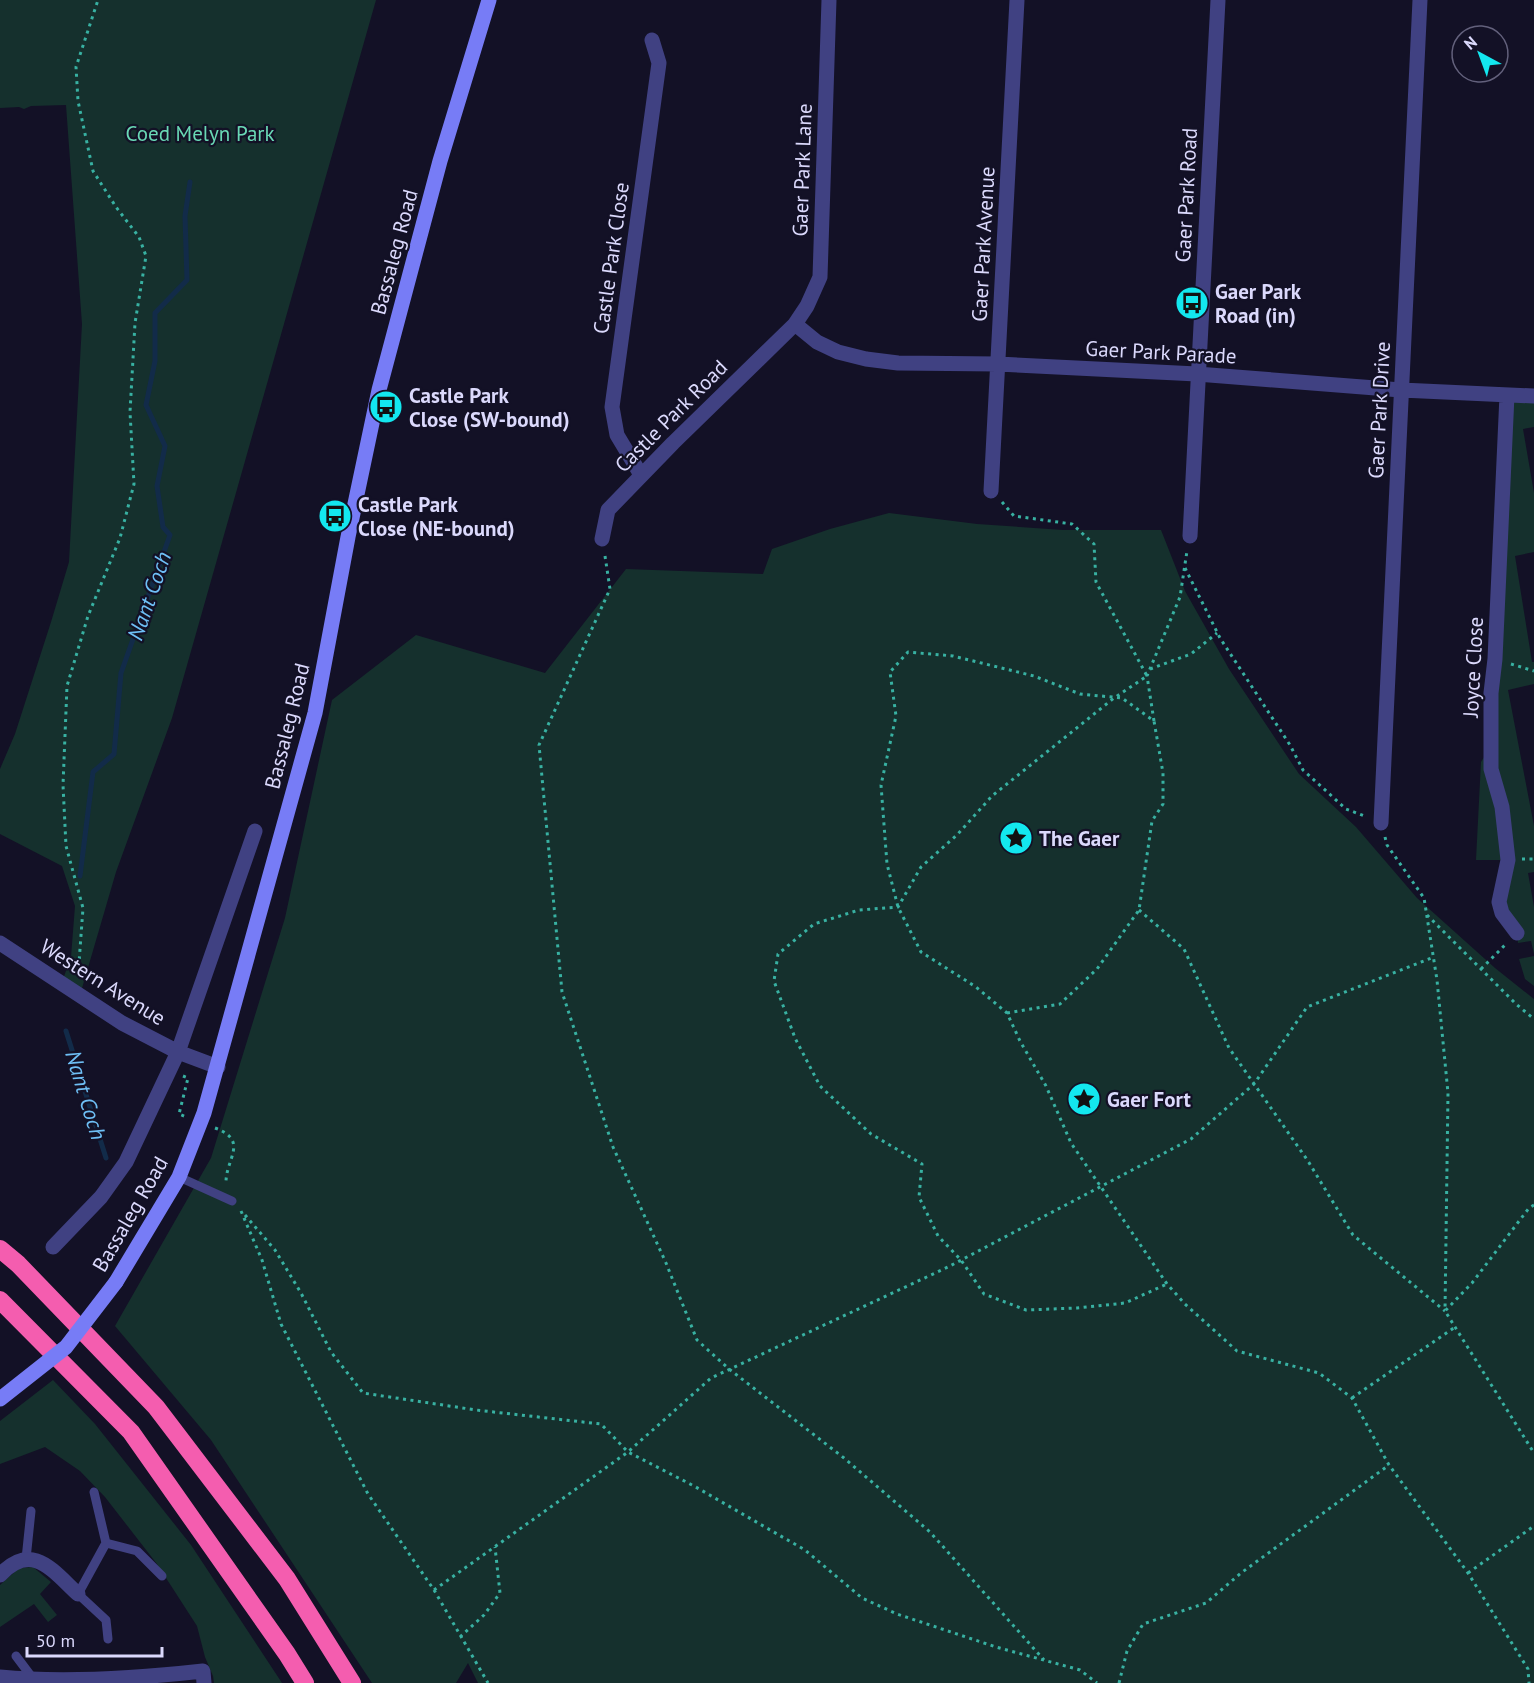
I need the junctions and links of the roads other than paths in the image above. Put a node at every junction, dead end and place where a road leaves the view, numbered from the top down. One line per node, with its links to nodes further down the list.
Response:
1 (489, 0): 22 (street, Bassaleg Road)
2 (829, 0): 7 (street, Gaer Park Lane)
3 (1017, 0): 8 (street, Gaer Park Avenue)
4 (1218, 0): 9 (street, Gaer Park Road)
5 (1420, 0): 10 (street, Gaer Park Drive)
6 (652, 40): 13 (street, Castle Park Close)
7 (790, 328): 8 (street, Gaer Park Parade); 13 (street, Castle Park Road)
8 (998, 364): 9 (street, Gaer Park Parade); 14 (street, Gaer Park Avenue)
9 (1197, 374): 10 (street, Gaer Park Parade); 15 (street, Gaer Park Road)
10 (1401, 390): 11 (street, Gaer Park Parade); 17 (street, Gaer Park Drive)
11 (1507, 394): 12 (street, Gaer Park Parade); 19 (street, Joyce Close)
12 (1534, 396)
13 (641, 475): 16 (street, Castle Park Road)
14 (992, 491)
15 (1190, 536)
16 (602, 539)
17 (1382, 823)
18 (255, 831): 21 (street, Bassaleg Road)
19 (1517, 933)
20 (0, 942): 21 (street, Western Avenue)
21 (177, 1052): 22 (street, Western Avenue); 25 (street, Bassaleg Road)
22 (218, 1067): 23 (street, Bassaleg Road)
23 (179, 1178): 24 (lane); 28 (street, Bassaleg Road, bridge)
24 (233, 1199)
25 (53, 1248)
26 (0, 1249): 42 (highway)
27 (0, 1300): 41 (highway)
28 (0, 1399)
29 (94, 1492): 31 (lane)
30 (31, 1511): 32 (lane)
31 (106, 1544): 34 (lane); 35 (lane)
32 (26, 1559): 33 (street); 35 (street)
33 (0, 1575)
34 (162, 1576)
35 (78, 1594): 36 (lane)
36 (108, 1639)
37 (16, 1656): 39 (lane)
38 (0, 1677): 39 (street)
39 (34, 1680): 40 (street)
40 (204, 1683)
41 (305, 1683)
42 (352, 1683)

